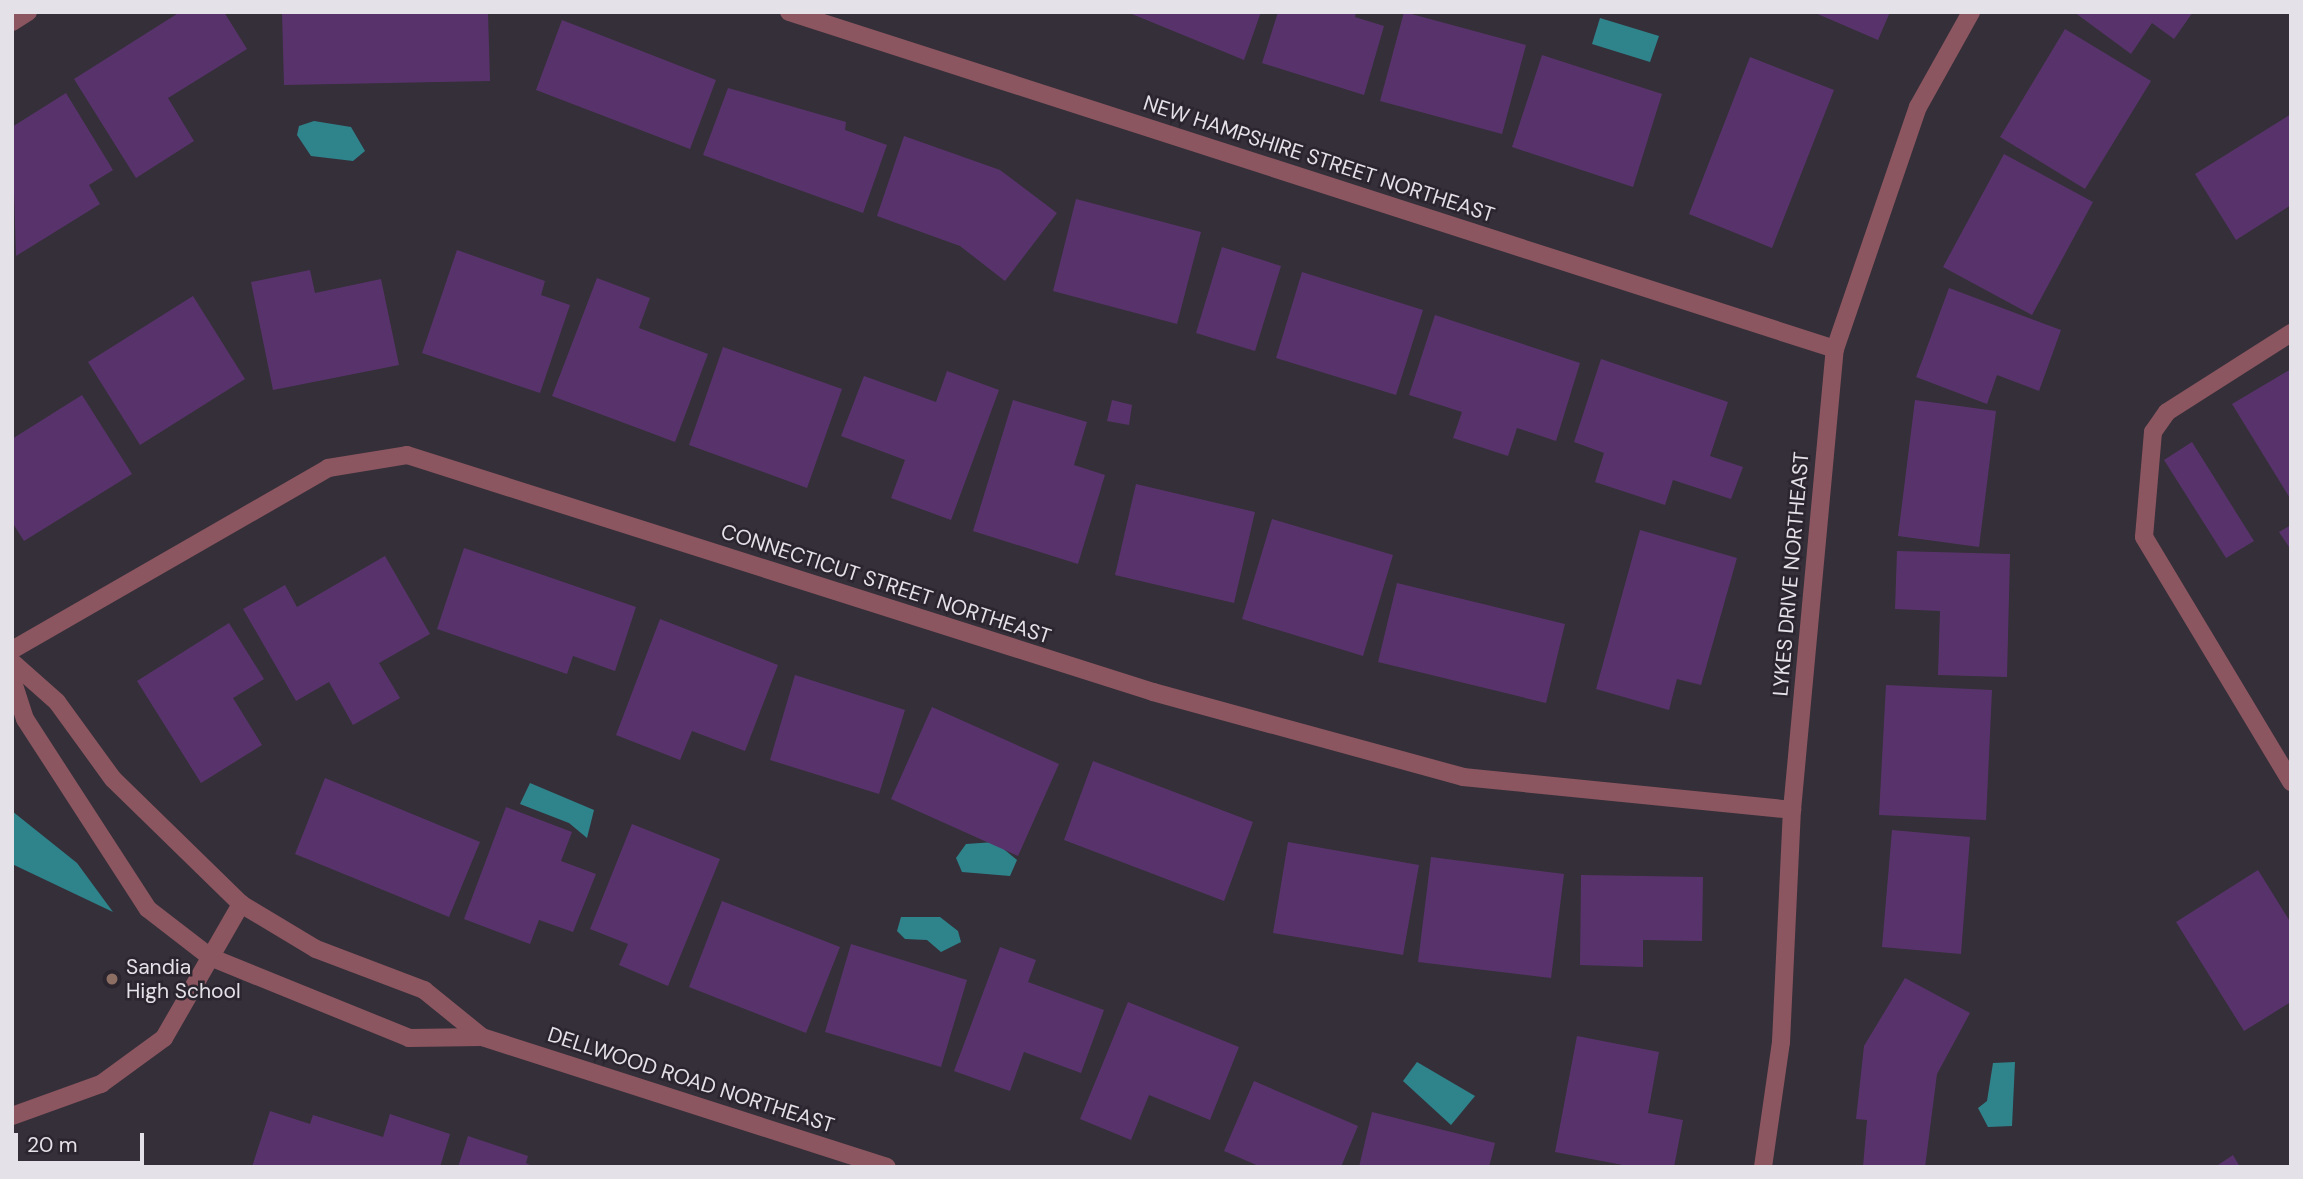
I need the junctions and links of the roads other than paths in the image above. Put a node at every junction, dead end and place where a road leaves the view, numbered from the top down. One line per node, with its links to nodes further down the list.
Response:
1 (28, 12): 4 (street)
2 (789, 12): 6 (street, NEW HAMPSHIRE STREET NORTHEAST)
3 (1971, 12): 6 (street, LYKES DRIVE NORTHEAST)
4 (12, 22)
5 (2291, 333): 10 (street)
6 (1835, 349): 11 (street, LYKES DRIVE NORTHEAST)
7 (12, 650): 11 (street, CONNECTICUT STREET NORTHEAST)
8 (12, 662): 12 (street, DELLWOOD ROAD NORTHEAST)
9 (12, 679): 13 (street, DELLWOOD ROAD NORTHEAST)
10 (2291, 782)
11 (1792, 810): 17 (street, LYKES DRIVE NORTHEAST)
12 (241, 904): 13 (street); 14 (street, DELLWOOD ROAD NORTHEAST)
13 (210, 957): 14 (street, DELLWOOD ROAD NORTHEAST); 15 (street)
14 (482, 1037): 16 (street, DELLWOOD ROAD NORTHEAST)
15 (12, 1116)
16 (887, 1167)
17 (1763, 1167)

